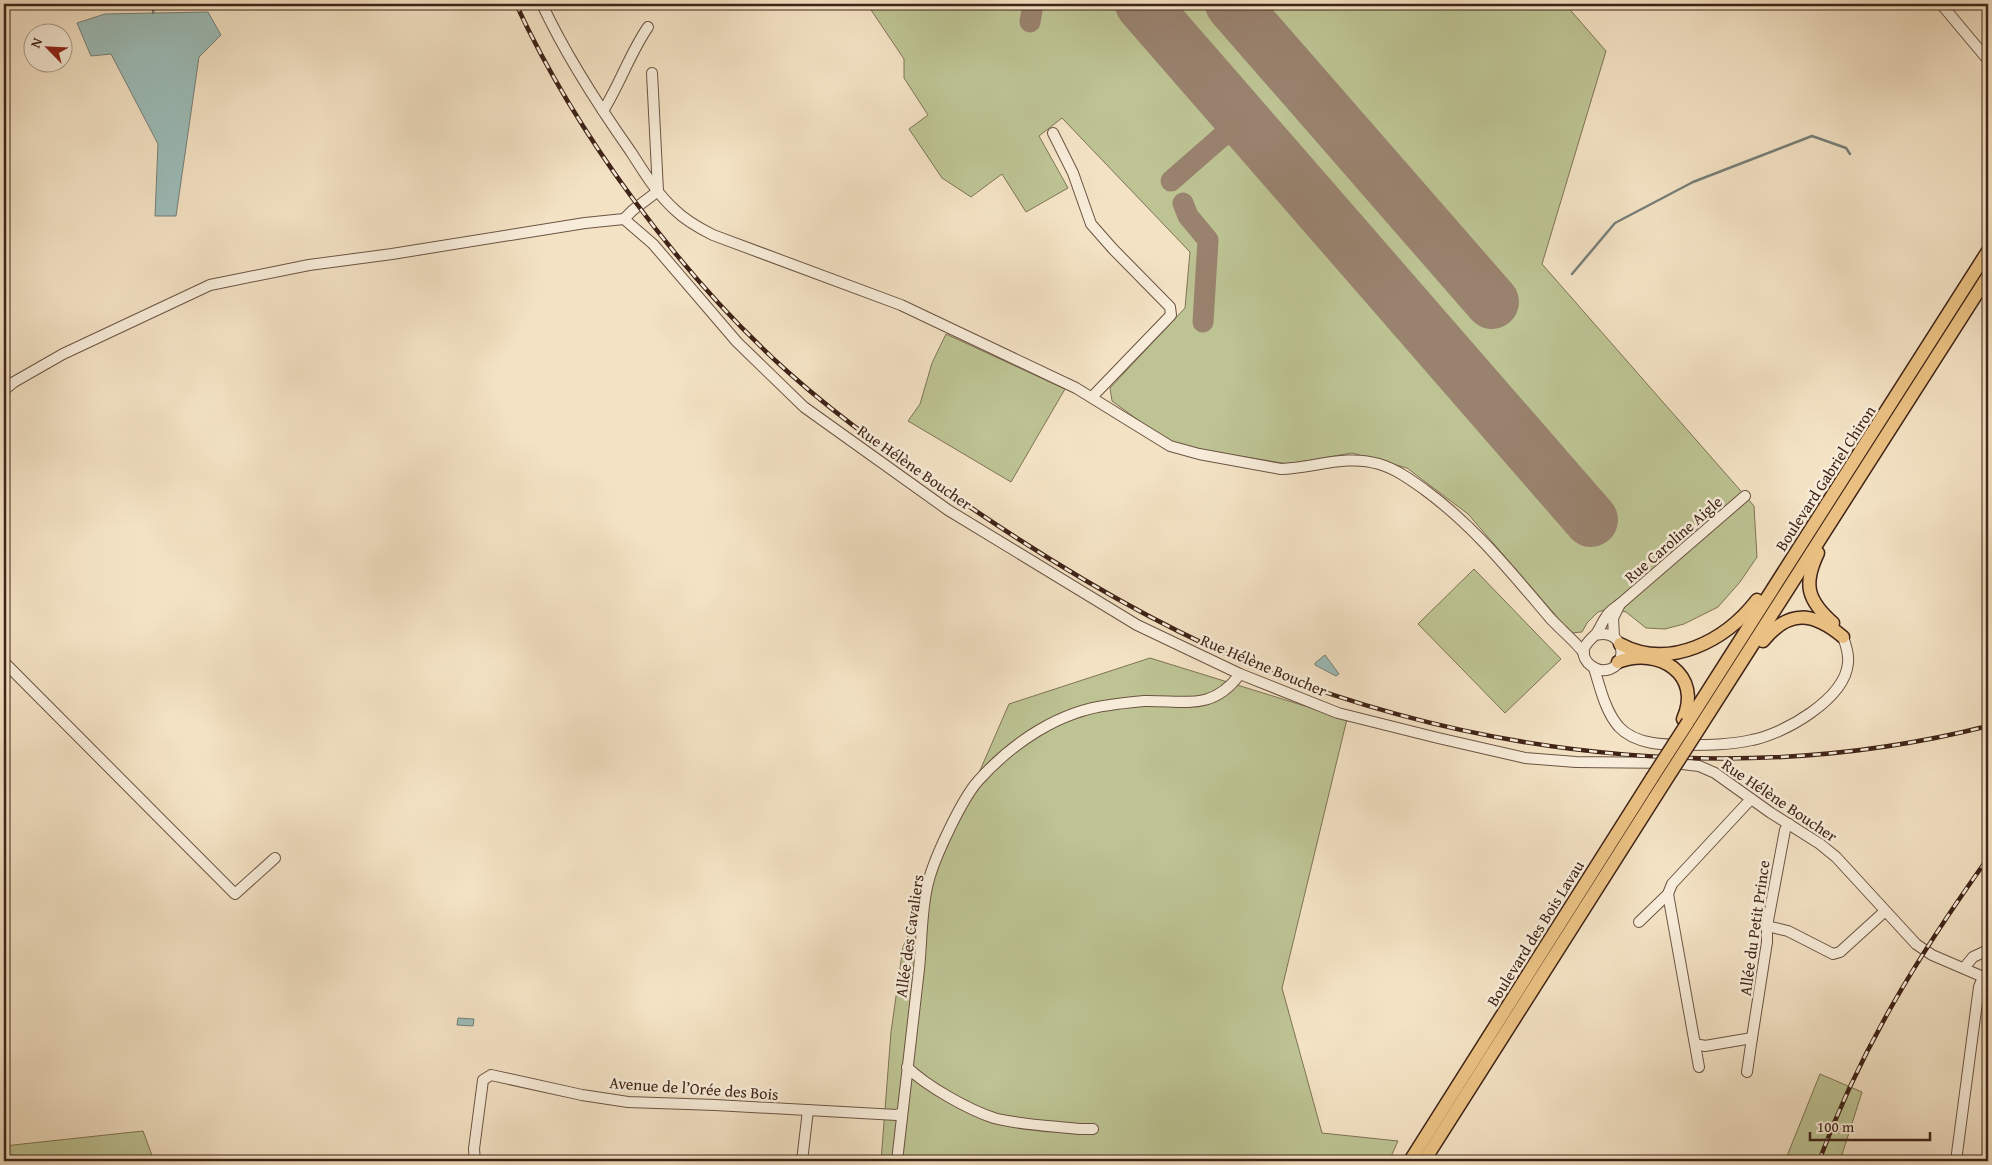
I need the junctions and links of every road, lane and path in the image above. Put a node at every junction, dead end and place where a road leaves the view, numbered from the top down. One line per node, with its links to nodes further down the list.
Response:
1 (542, 4): 6 (street)
2 (1941, 4): 4 (street)
3 (648, 27): 6 (street)
4 (1988, 60)
5 (652, 73): 8 (street)
6 (603, 111): 8 (street)
7 (1053, 133): 13 (street)
8 (658, 191): 9 (street); 13 (street)
9 (624, 219): 12 (street); 27 (street, Rue Hélène Boucher)
10 (1988, 251): 16 (main road, Boulevard Gabriel Chiron)
11 (1988, 276): 15 (main road, Boulevard Gabriel Chiron)
12 (4, 390)
13 (1092, 397): 20 (street)
14 (1745, 496): 17 (street, Rue Caroline Aigle)
15 (1833, 519): 19 (main road); 29 (main road, Boulevard Gabriel Chiron)
16 (1784, 571): 21 (main road); 30 (main road, Boulevard Gabriel Chiron)
17 (1620, 604): 18 (street, Rue Caroline Aigle); 21 (street, Rue Caroline Aigle)
18 (1592, 637): 20 (street); 21 (street); 22 (street)
19 (1843, 637): 28 (street); 29 (main road)
20 (1569, 638): 22 (street)
21 (1617, 640): 24 (street)
22 (1584, 653): 25 (street)
23 (4, 662): 34 (street)
24 (1618, 662): 26 (street); 30 (main road)
25 (1594, 668): 26 (street); 28 (street)
26 (1607, 670): 28 (street)
27 (1240, 674): 32 (street, Rue Hélène Boucher); 44 (street, Allée des Cavaliers)
28 (1603, 695)
29 (1712, 708): 30 (main road, Boulevard Gabriel Chiron)
30 (1690, 723): 31 (main road, Boulevard des Bois Lavau, bridge)
31 (1658, 781): 53 (main road, Boulevard des Bois Lavau); 54 (main road, Boulevard des Bois Lavau)
32 (1751, 799): 33 (street, Rue Hélène Boucher); 35 (street)
33 (1789, 824): 36 (street, Rue Hélène Boucher); 38 (street, Allée du Petit Prince)
34 (275, 858)
35 (1668, 894): 37 (street); 43 (street)
36 (1884, 912): 38 (street); 40 (street, Rue Hélène Boucher)
37 (1639, 922)
38 (1767, 926): 42 (street, Allée du Petit Prince)
39 (1988, 950): 40 (street)
40 (1964, 968): 41 (street, Rue Hélène Boucher)
41 (1986, 978): 55 (street)
42 (1752, 1038): 43 (street); 46 (street, Allée du Petit Prince)
43 (1695, 1044): 45 (street)
44 (907, 1067): 48 (street, Allée des Cavaliers); 49 (street)
45 (1699, 1067)
46 (1747, 1072)
47 (808, 1110): 48 (street, Avenue de l’Orée des Bois); 50 (street, Avenue de l’Orée des Bois); 51 (street)
48 (902, 1113): 52 (street, Allée des Cavaliers)
49 (1093, 1128)
50 (475, 1161)
51 (802, 1161)
52 (897, 1161)
53 (1410, 1161)
54 (1424, 1161)
55 (1956, 1161)

